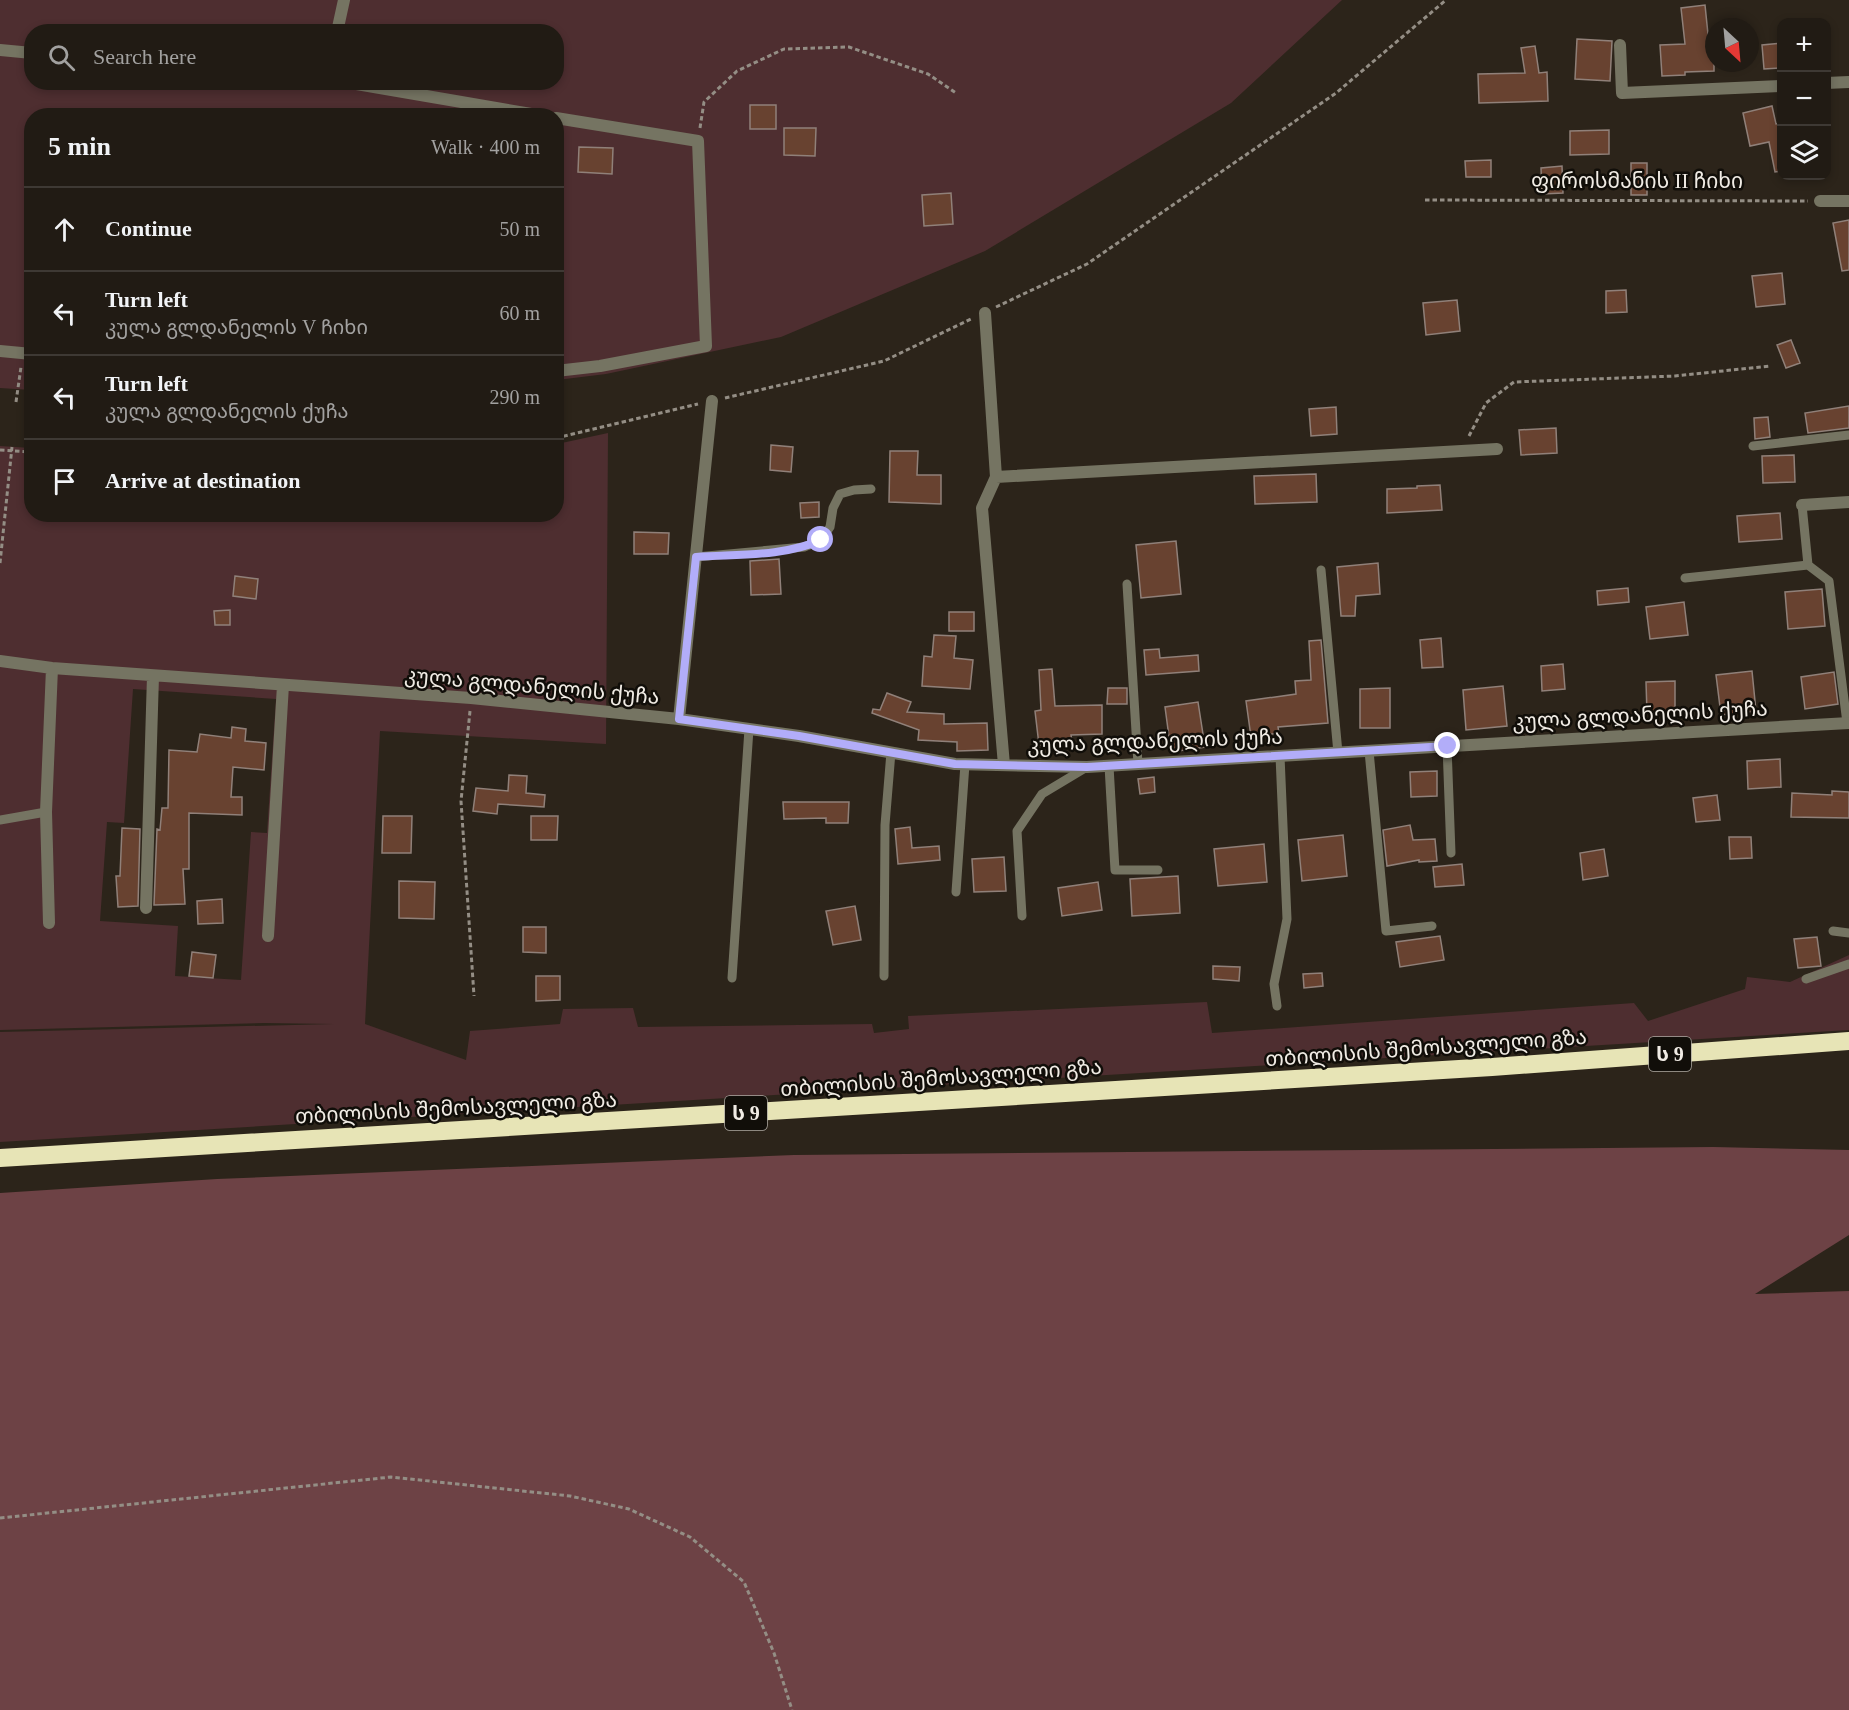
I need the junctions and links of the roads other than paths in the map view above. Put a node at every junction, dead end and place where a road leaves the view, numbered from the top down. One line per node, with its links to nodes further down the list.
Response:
1 (344, 0): 2 (street)
2 (339, 24)
3 (1620, 45): 8 (street)
4 (0, 50): 5 (street)
5 (24, 52)
6 (1849, 82): 7 (street)
7 (1831, 83)
8 (1777, 86)
9 (392, 90): 10 (street)
10 (496, 108)
11 (564, 119): 17 (street)
12 (1820, 201): 13 (street)
13 (1849, 201)
14 (985, 313): 22 (street)
15 (0, 351): 16 (street)
16 (24, 354)
17 (564, 370)
18 (712, 401): 26 (street)
19 (1849, 435): 20 (lane)
20 (1753, 446)
21 (1497, 449): 22 (street)
22 (996, 477): 45 (street)
23 (872, 489): 26 (lane)
24 (1849, 502): 25 (street)
25 (1802, 506): 27 (lane)
26 (696, 557): 35 (street)
27 (1808, 565): 29 (lane); 36 (lane)
28 (1321, 570): 41 (lane)
29 (1685, 578)
30 (1127, 584): 44 (lane)
31 (0, 661): 32 (street, კულა გლდანელის ქუჩა)
32 (52, 668): 33 (street, კულა გლდანელის ქუჩა); 48 (street)
33 (153, 676): 34 (street, კულა გლდანელის ქუჩა); 53 (street)
34 (283, 685): 35 (street, კულა გლდანელის ქუჩა); 59 (street)
35 (679, 719): 37 (street, კულა გლდანელის ქუჩა)
36 (1848, 723): 38 (street, კულა გლდანელის ქუჩა)
37 (749, 729): 40 (street, კულა გლდანელის ქუჩა); 62 (lane)
38 (1448, 746): 39 (street, კულა გლდანელის ქუჩა); 50 (lane)
39 (1369, 751): 41 (street, კულა გლდანელის ქუჩა); 56 (lane)
40 (891, 752): 43 (street, კულა გლდანელის ქუჩა); 61 (lane)
41 (1338, 753): 42 (street, კულა გლდანელის ქუჩა)
42 (1280, 756): 44 (street, კულა გლდანელის ქუჩა); 64 (lane)
43 (965, 764): 45 (street, კულა გლდანელის ქუჩა); 52 (lane)
44 (1138, 764): 46 (street, კულა გლდანელის ქუჩა)
45 (1004, 765): 47 (street, კულა გლდანელის ქუჩა)
46 (1109, 766): 47 (street, კულა გლდანელის ქუჩა); 51 (lane)
47 (1087, 767): 54 (lane)
48 (46, 812): 49 (lane); 55 (street)
49 (0, 820)
50 (1451, 853)
51 (1158, 870)
52 (956, 892)
53 (146, 908)
54 (1022, 916)
55 (49, 923)
56 (1432, 926)
57 (1833, 931): 58 (lane)
58 (1849, 933)
59 (268, 936)
60 (1849, 964): 63 (lane)
61 (884, 976)
62 (732, 978)
63 (1806, 979)
64 (1277, 1006)
65 (1849, 1041): 66 (highway, თბილისის შემოსავლელი გზა / ს 9)
66 (0, 1158)

